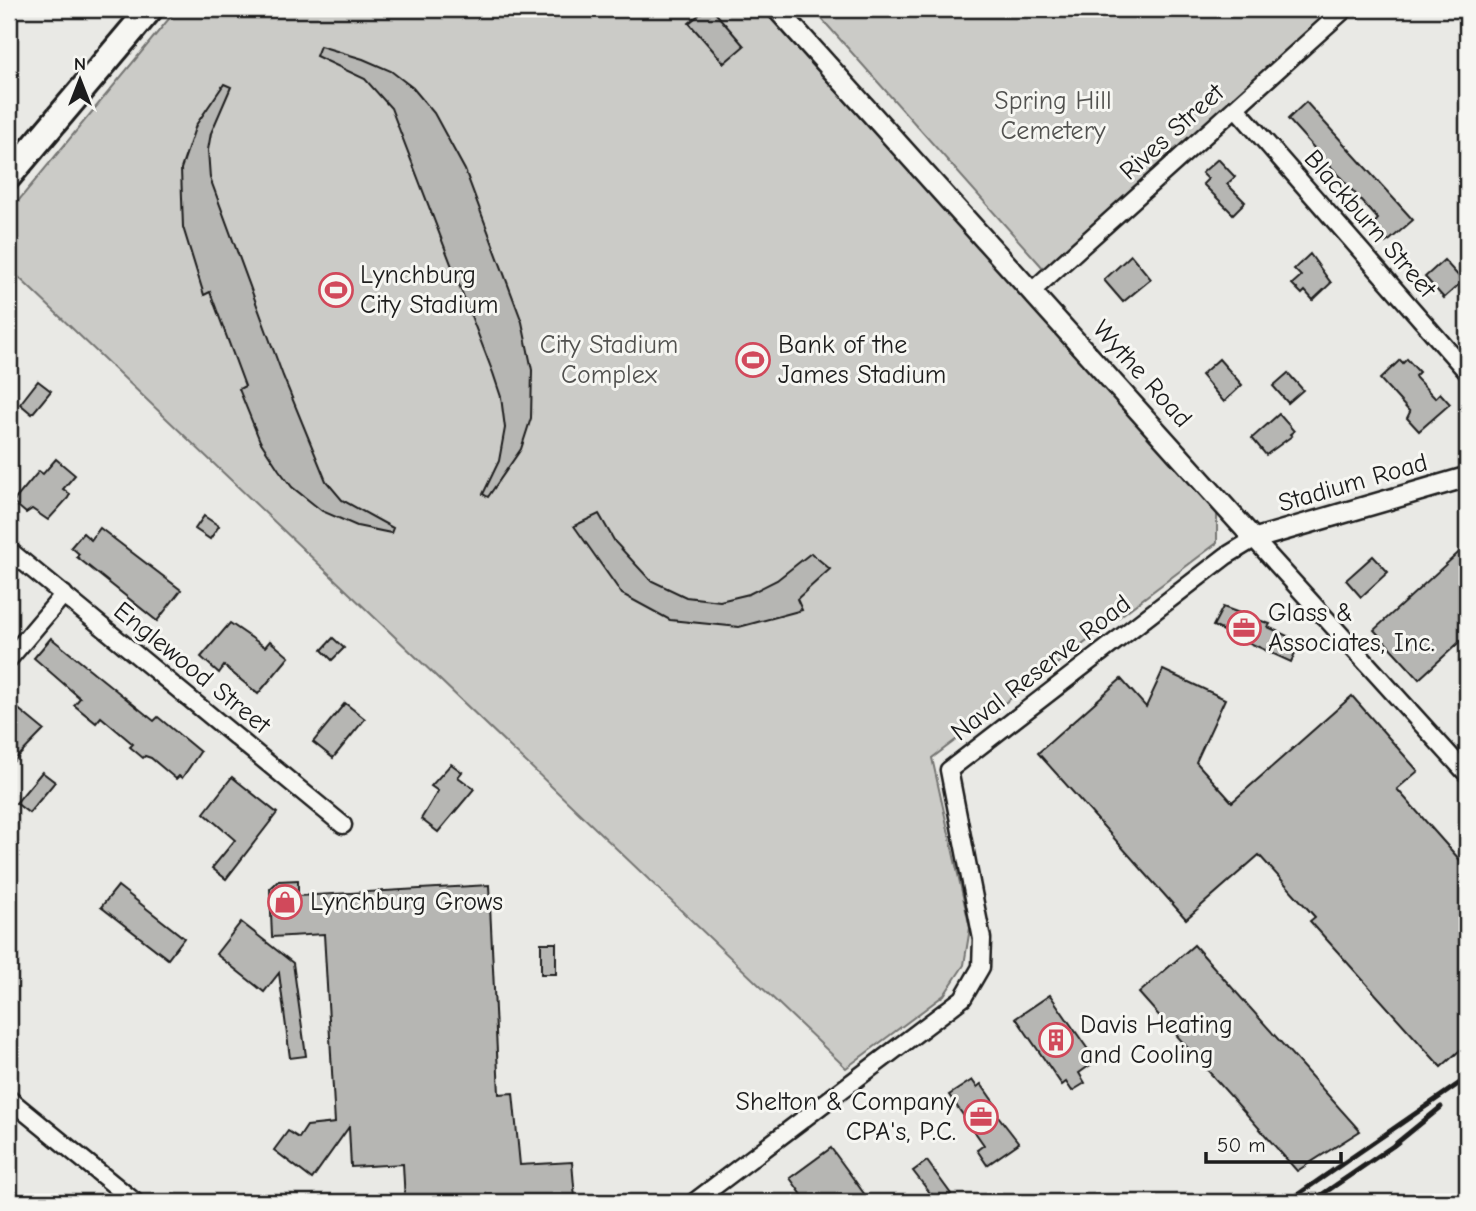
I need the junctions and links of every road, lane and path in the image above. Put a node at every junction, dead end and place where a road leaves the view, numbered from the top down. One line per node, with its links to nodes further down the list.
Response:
1 (150, 9): 5 (main road)
2 (777, 9): 6 (street, Wythe Road)
3 (1345, 9): 4 (street, Rives Street)
4 (1236, 108): 6 (street, Rives Street); 7 (street, Blackburn Street)
5 (9, 176)
6 (1032, 291): 9 (street, Wythe Road)
7 (1467, 372)
8 (1467, 477): 9 (street, Stadium Road)
9 (1254, 539): 13 (street, Wythe Road); 17 (street, Naval Reserve Road)
10 (9, 550): 11 (street, Englewood Street)
11 (64, 594): 12 (street); 14 (street, Englewood Street)
12 (9, 659)
13 (1467, 774)
14 (344, 825)
15 (9, 1099): 16 (street)
16 (135, 1202)
17 (694, 1202)

